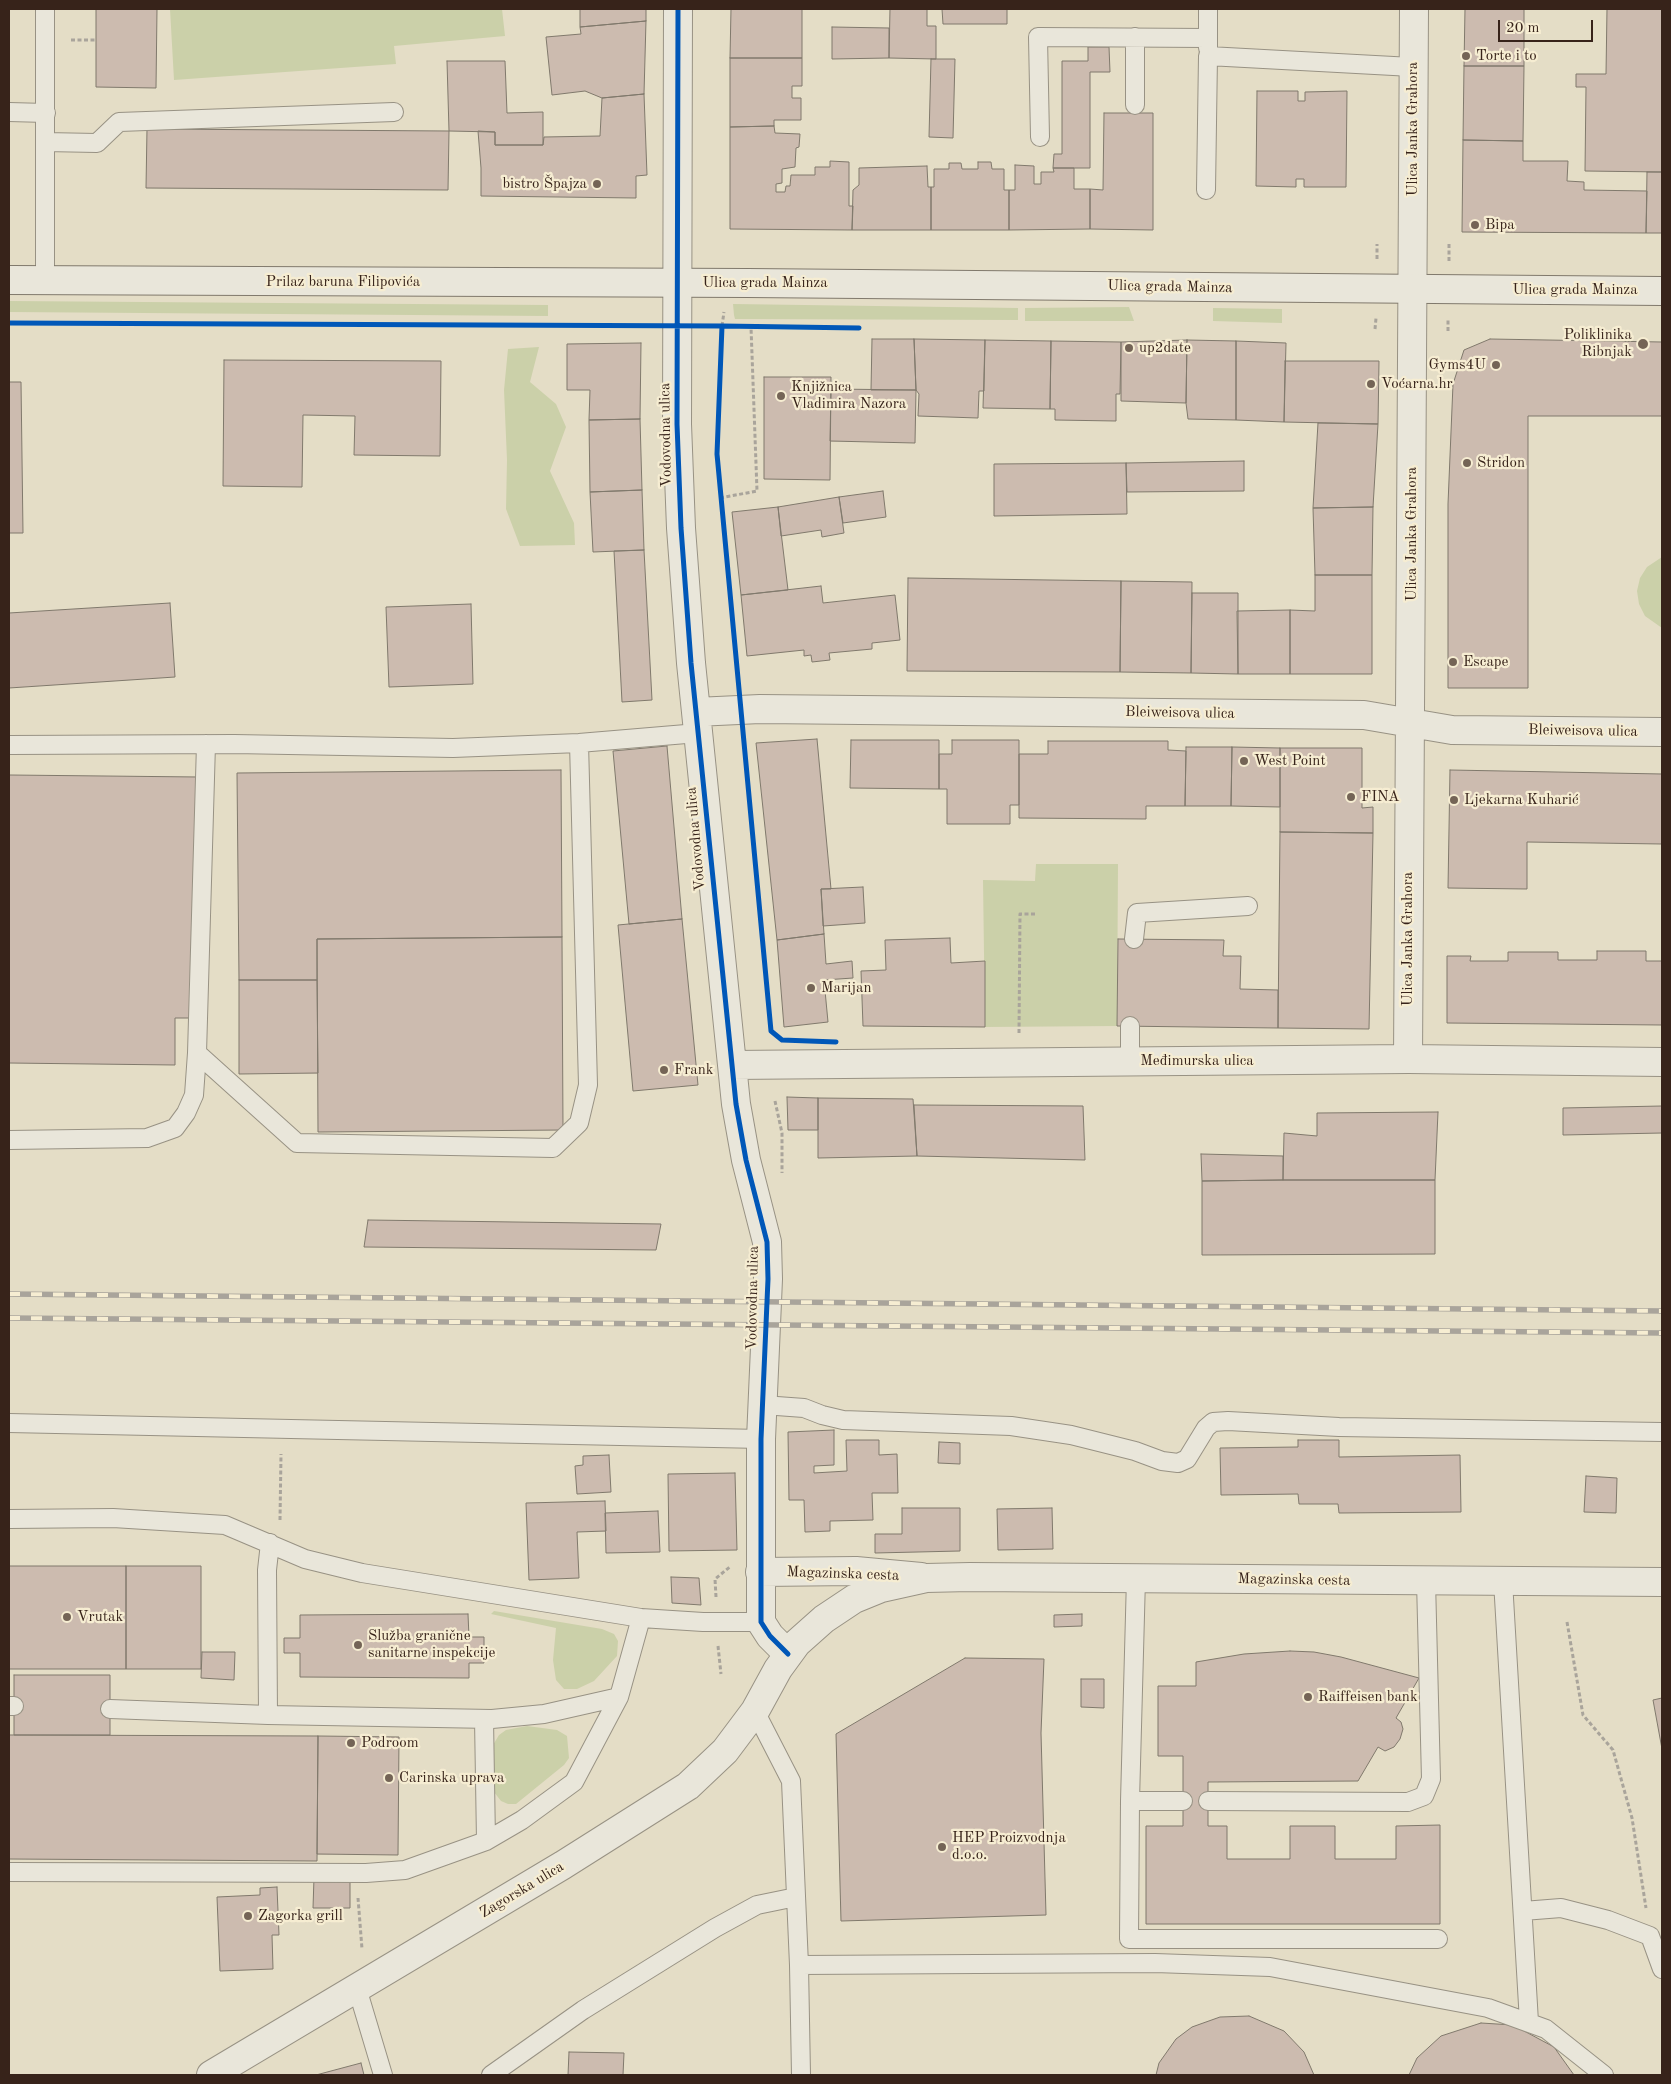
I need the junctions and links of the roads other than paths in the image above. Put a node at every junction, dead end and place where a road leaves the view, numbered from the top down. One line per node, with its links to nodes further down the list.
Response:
1 (44, 9): 12 (lane)
2 (678, 9): 18 (street, Vodovodna ulica)
3 (1208, 9): 6 (lane)
4 (1414, 9): 8 (street, Ulica Janka Grahora)
5 (1135, 37): 6 (lane); 9 (lane); 13 (lane)
6 (1208, 38): 7 (lane)
7 (1208, 56): 8 (lane); 15 (lane)
8 (1412, 67): 19 (street, Ulica Janka Grahora)
9 (1135, 105)
10 (9, 112): 12 (lane)
11 (394, 112): 14 (lane)
12 (46, 113): 14 (lane)
13 (1040, 137)
14 (45, 142): 17 (lane)
15 (1206, 190)
16 (9, 280): 17 (street, Prilaz baruna Filipovića)
17 (45, 280): 18 (street, Prilaz baruna Filipovića)
18 (677, 283): 19 (street, Ulica grada Mainza); 21 (street, Vodovodna ulica)
19 (1413, 289): 20 (street, Ulica grada Mainza); 22 (street, Ulica Janka Grahora)
20 (1662, 291)
21 (697, 723): 22 (street, Bleiweisova ulica); 24 (lane); 34 (street, Vodovodna ulica)
22 (1411, 724): 23 (street, Bleiweisova ulica); 31 (street, Ulica Janka Grahora)
23 (1662, 732)
24 (579, 743): 25 (lane); 30 (lane)
25 (206, 744): 26 (lane); 30 (lane)
26 (9, 745)
27 (1248, 906): 28 (lane)
28 (1134, 939)
29 (1130, 1026): 32 (lane)
30 (197, 1053): 35 (lane)
31 (1408, 1059): 32 (street, Međimurska ulica); 33 (street, Međimurska ulica)
32 (1130, 1061): 34 (street, Međimurska ulica)
33 (1662, 1062)
34 (732, 1065): 36 (street, Vodovodna ulica)
35 (9, 1140)
36 (763, 1405): 38 (lane); 39 (street, Vodovodna ulica)
37 (9, 1423): 39 (lane)
38 (1662, 1432)
39 (761, 1439): 42 (street, Vodovodna ulica)
40 (9, 1519): 41 (lane)
41 (270, 1543): 48 (lane); 54 (lane)
42 (760, 1572): 43 (street, Magazinska cesta); 49 (street, Vodovodna ulica)
43 (926, 1578): 44 (street, Magazinska cesta); 50 (street, Magazinska cesta)
44 (1136, 1578): 45 (street, Magazinska cesta); 56 (lane)
45 (1426, 1581): 46 (street, Magazinska cesta); 58 (lane)
46 (1503, 1581): 47 (street, Magazinska cesta); 62 (lane)
47 (1662, 1582)
48 (641, 1618): 49 (lane); 51 (lane)
49 (761, 1622): 50 (street)
50 (788, 1654): 53 (street, Zagorska ulica)
51 (619, 1697): 55 (lane); 59 (lane)
52 (110, 1709): 54 (lane)
53 (754, 1711): 61 (lane); 66 (street, Zagorska ulica)
54 (268, 1715): 55 (lane)
55 (484, 1719): 59 (lane)
56 (1130, 1801): 57 (lane); 63 (lane)
57 (1183, 1801)
58 (1208, 1801)
59 (486, 1841): 60 (lane)
60 (9, 1872)
61 (796, 1897): 64 (lane); 70 (lane)
62 (1524, 1911): 65 (lane); 67 (lane)
63 (1438, 1939)
64 (799, 1965): 67 (lane); 71 (lane)
65 (1662, 1969)
66 (357, 1988): 68 (street, Zagorska ulica); 69 (lane)
67 (1529, 2022): 72 (lane)
68 (211, 2075)
69 (383, 2075)
70 (492, 2075)
71 (801, 2075)
72 (1604, 2075)

